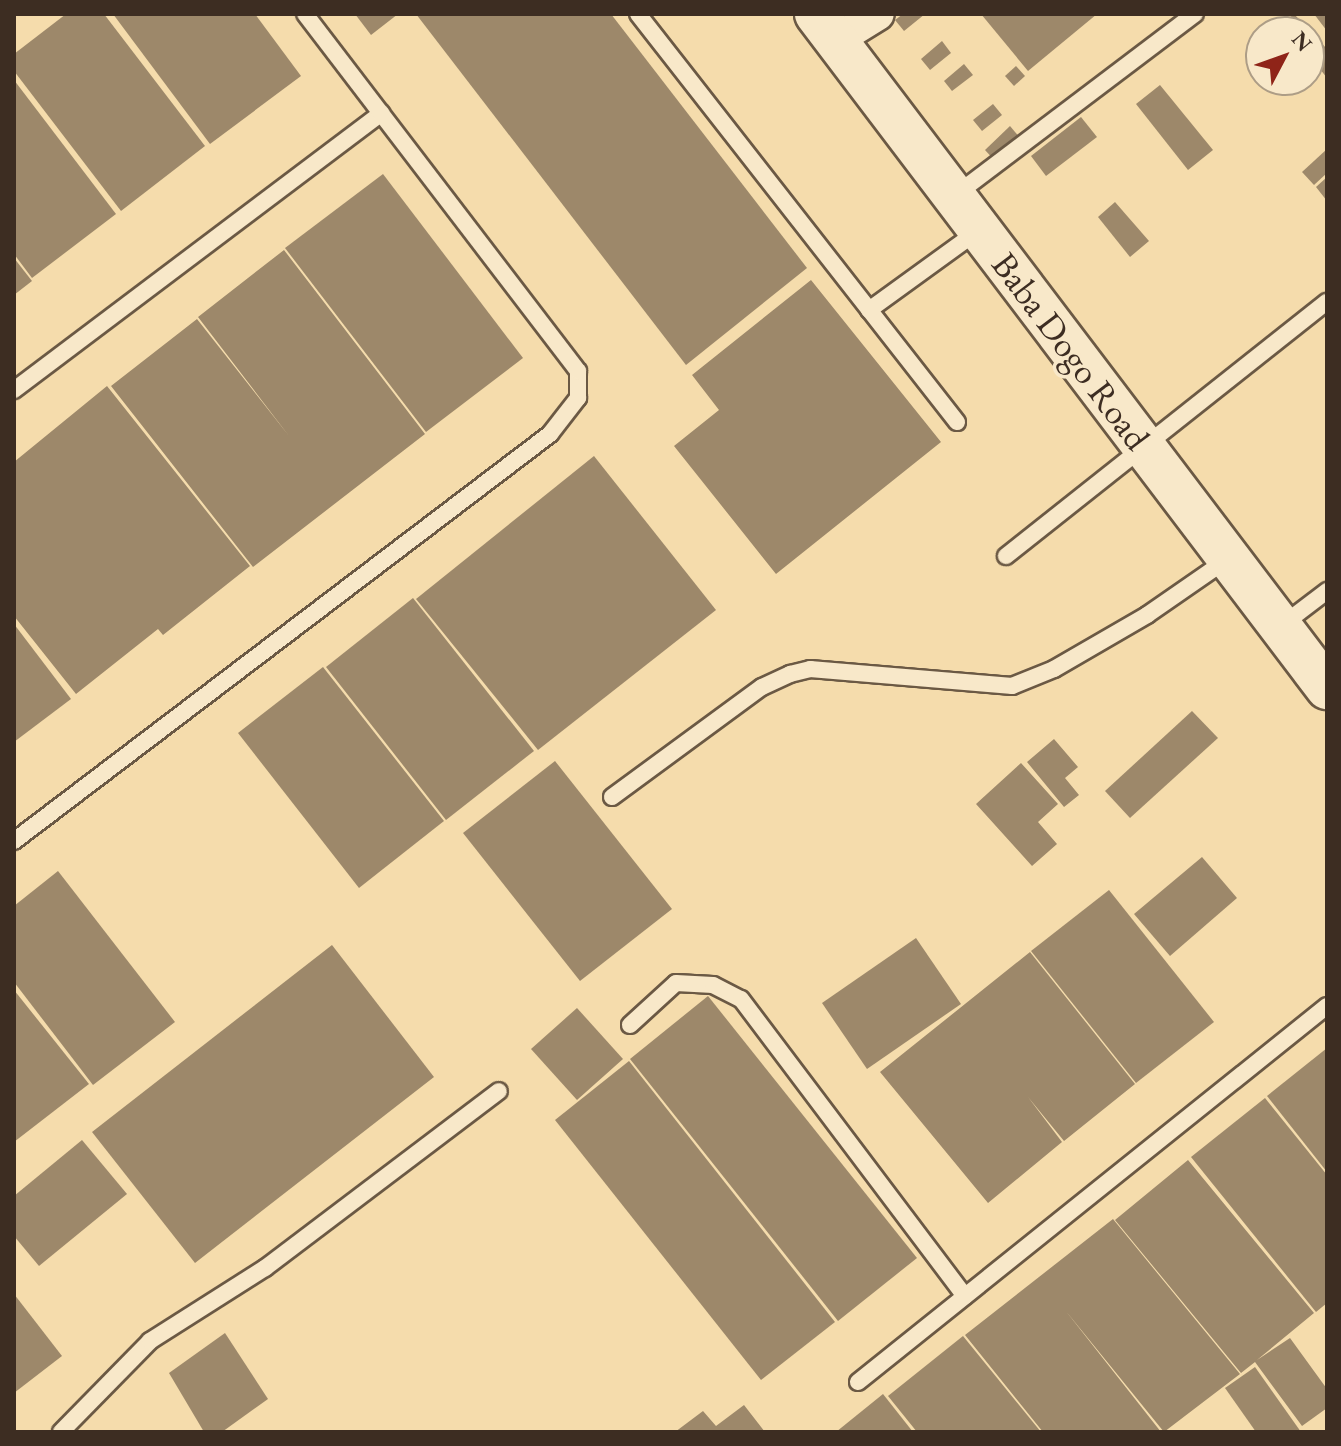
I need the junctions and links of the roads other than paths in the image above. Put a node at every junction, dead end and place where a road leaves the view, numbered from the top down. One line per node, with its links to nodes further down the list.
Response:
1 (305, 14): 6 (lane)
2 (638, 14): 10 (lane)
3 (878, 14): 5 (street)
4 (1195, 14): 7 (lane)
5 (826, 27): 7 (street, Baba Dogo Road)
6 (381, 113): 11 (lane); 20 (lane)
7 (954, 196): 8 (street, Baba Dogo Road)
8 (980, 230): 10 (lane); 13 (street, Baba Dogo Road)
9 (1327, 302): 13 (lane)
10 (869, 310): 12 (lane)
11 (14, 390)
12 (957, 422)
13 (1143, 446): 14 (lane); 15 (street, Baba Dogo Road)
14 (1006, 556)
15 (1229, 558): 17 (street, Baba Dogo Road); 19 (lane)
16 (1327, 591): 17 (lane)
17 (1281, 626): 18 (street, Baba Dogo Road)
18 (1327, 688)
19 (612, 797)
20 (14, 841)
21 (1327, 1006): 24 (lane)
22 (630, 1025): 24 (lane)
23 (499, 1091): 26 (lane)
24 (965, 1296): 25 (lane)
25 (858, 1382)
26 (61, 1432)

